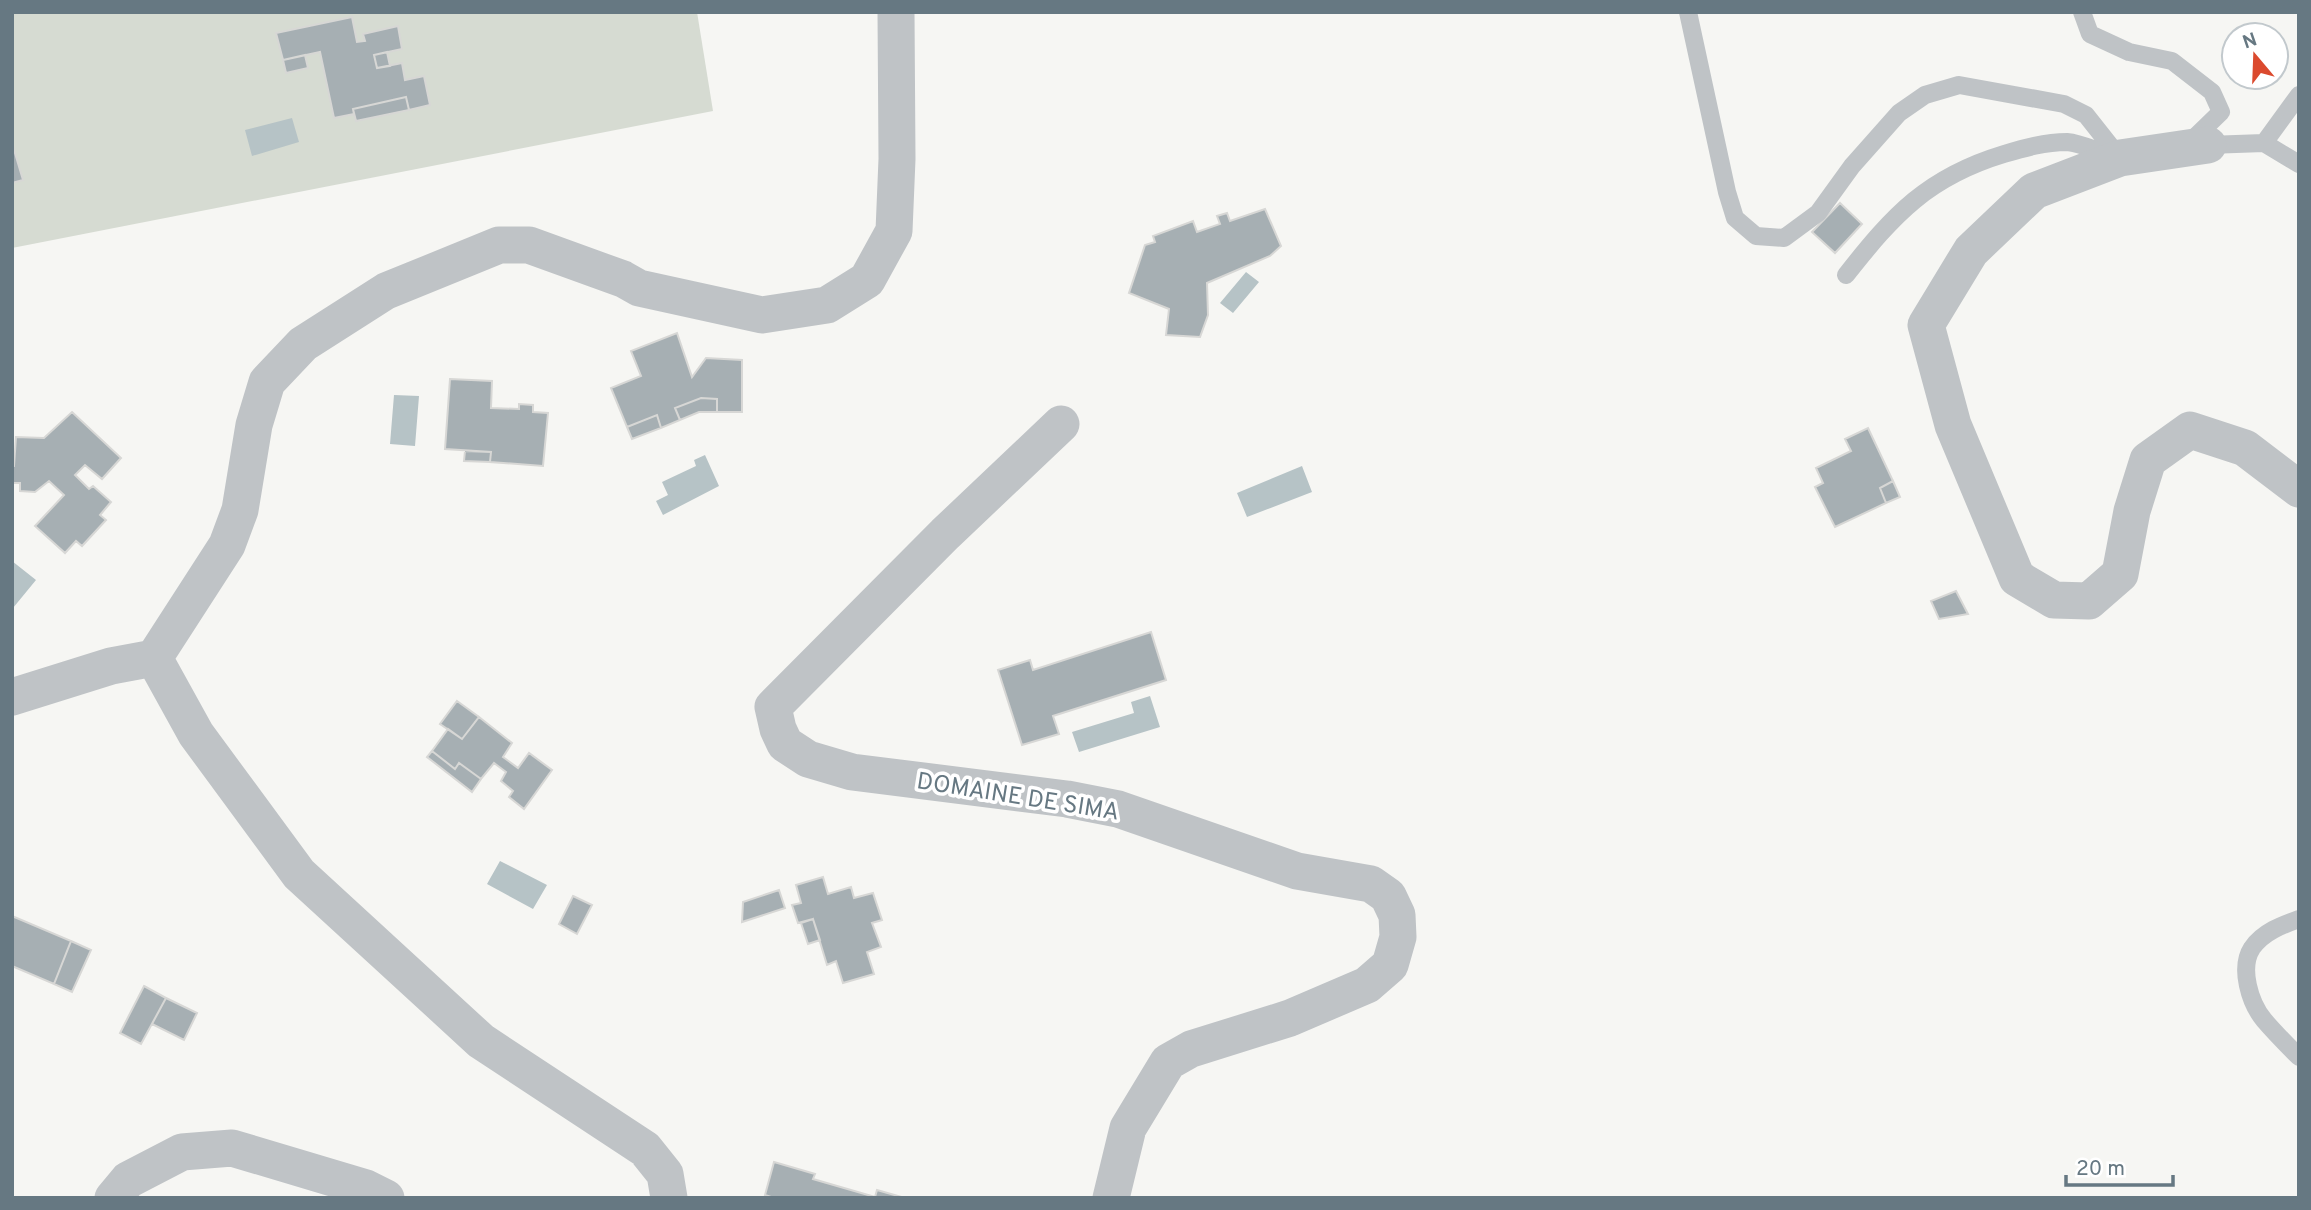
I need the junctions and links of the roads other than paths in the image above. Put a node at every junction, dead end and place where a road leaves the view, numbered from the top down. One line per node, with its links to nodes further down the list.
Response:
1 (896, 12): 12 (street)
2 (1688, 12): 7 (lane)
3 (2082, 12): 6 (lane)
4 (2299, 95): 5 (lane)
5 (2264, 143): 6 (lane); 8 (lane)
6 (2195, 147): 7 (street)
7 (2120, 158): 9 (lane); 11 (street)
8 (2299, 164)
9 (1846, 275)
10 (1061, 424): 19 (street, DOMAINE DE SIMA)
11 (2299, 489)
12 (154, 659): 13 (street); 18 (street)
13 (12, 697)
14 (2299, 919): 15 (lane)
15 (2299, 1057)
16 (113, 1198): 17 (street)
17 (386, 1198)
18 (669, 1198)
19 (1111, 1198)

